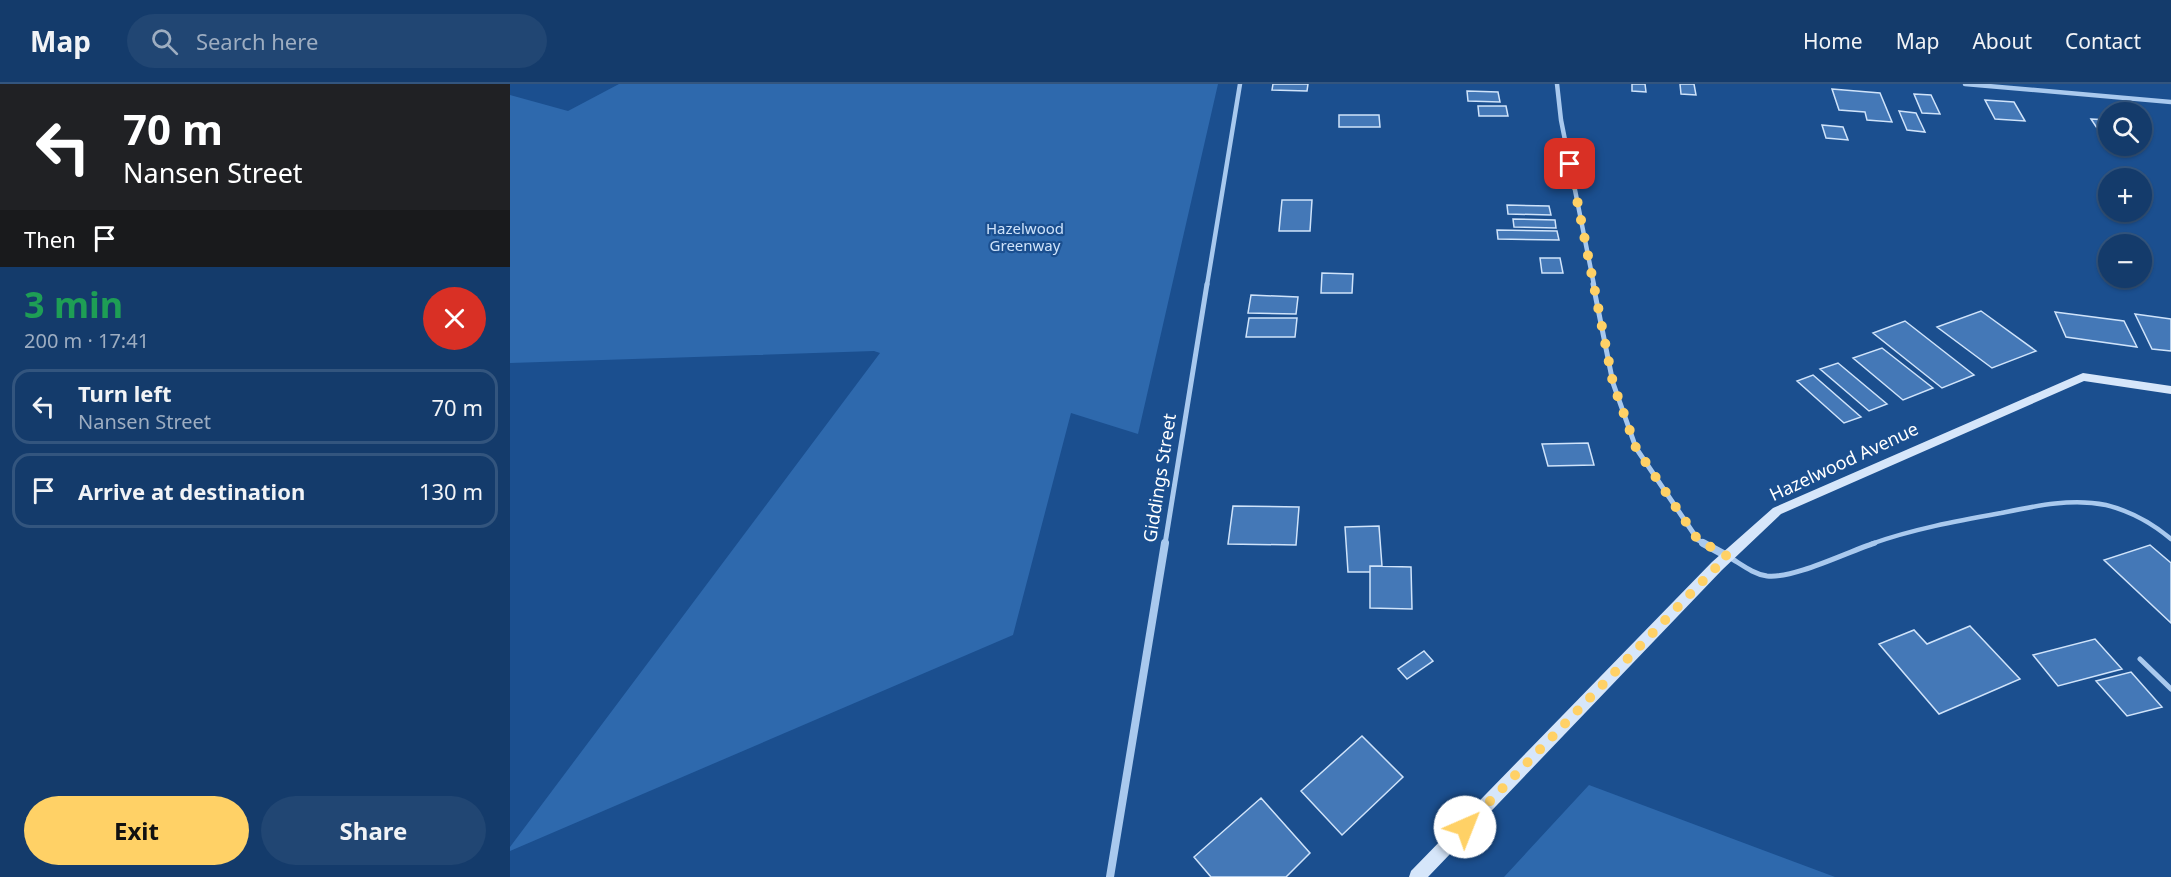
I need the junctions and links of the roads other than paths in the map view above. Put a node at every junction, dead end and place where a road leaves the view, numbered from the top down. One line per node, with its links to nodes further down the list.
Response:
1 (1240, 84): 10 (street, Giddings Street)
2 (1557, 84): 7 (street)
3 (1965, 84): 4 (street)
4 (2171, 102)
5 (2171, 390): 7 (main road, Hazelwood Avenue)
6 (2171, 538): 7 (lane)
7 (1727, 556): 11 (main road, Hazelwood Avenue)
8 (2140, 658): 9 (lane)
9 (2171, 689)
10 (1110, 877)
11 (1417, 877)

